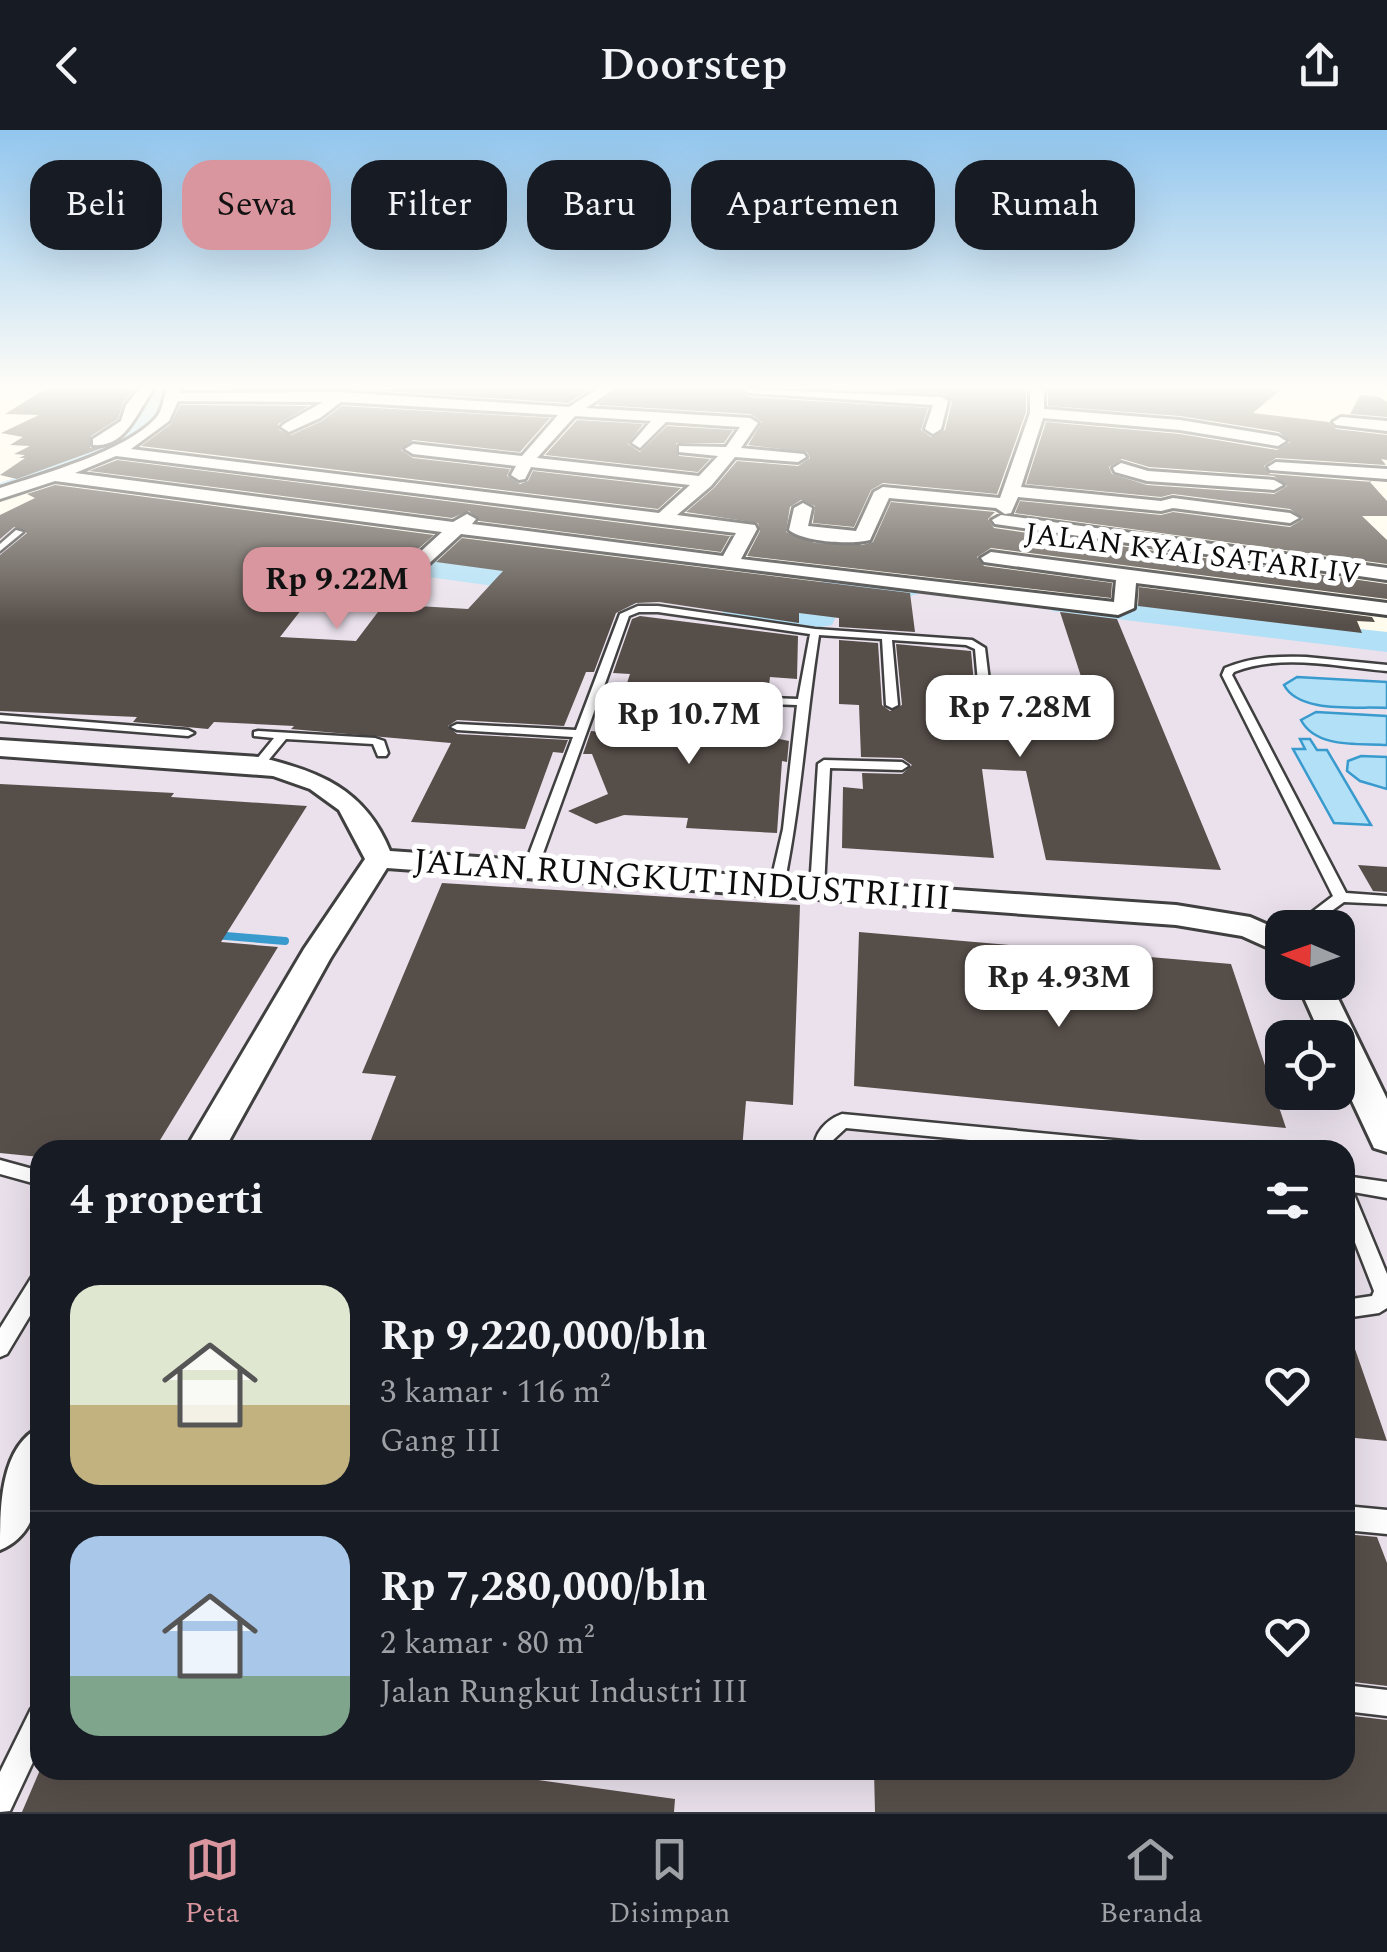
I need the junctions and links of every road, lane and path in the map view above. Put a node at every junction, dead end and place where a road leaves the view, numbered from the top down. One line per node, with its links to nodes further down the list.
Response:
1 (59, 467): 10 (street)
2 (63, 467): 10 (street)
3 (246, 467): 16 (street)
4 (522, 467): 16 (street)
5 (581, 467): 13 (street)
6 (718, 467): 13 (street)
7 (1019, 467): 17 (street)
8 (1277, 467): 12 (street)
9 (1120, 468): 12 (street)
10 (53, 471): 14 (street); 15 (street); 21 (street)
11 (1387, 474): 12 (street)
12 (1275, 476): 22 (street)
13 (705, 482): 19 (street)
14 (0, 484)
15 (0, 494)
16 (490, 497): 19 (street); 21 (street)
17 (1006, 505): 18 (street); 22 (street); 22 (street); 24 (street)
18 (803, 508)
19 (662, 518): 25 (street)
20 (0, 529): 23 (lane)
21 (457, 529): 25 (street); 26 (street)
22 (1291, 539): 28 (street)
23 (0, 548)
24 (991, 558): 27 (street, JALAN KYAI SATARI IV); 29 (street)
25 (729, 563): 29 (street)
26 (416, 566)
27 (1127, 574): 29 (street); 30 (street, JALAN KYAI SATARI IV)
28 (1387, 574)
29 (984, 592)
30 (1387, 609)
31 (815, 632): 32 (lane); 34 (lane); 35 (lane)
32 (887, 637): 36 (lane); 37 (lane)
33 (1387, 668): 52 (lane)
34 (594, 695): 35 (lane); 42 (lane)
35 (803, 702): 50 (lane)
36 (892, 705)
37 (986, 705)
38 (0, 718): 40 (lane)
39 (457, 727): 42 (lane)
40 (188, 732)
41 (258, 734): 43 (lane)
42 (578, 734): 49 (lane)
43 (283, 736): 45 (lane); 46 (lane)
44 (0, 748): 46 (street, JALAN RUNGKUT INDUSTRI III)
45 (382, 753)
46 (258, 766): 48 (street, JALAN RUNGKUT INDUSTRI III)
47 (902, 766): 51 (lane)
48 (379, 859): 49 (street, JALAN RUNGKUT INDUSTRI III); 58 (street)
49 (530, 870): 50 (street, JALAN RUNGKUT INDUSTRI III)
50 (777, 885): 51 (street, JALAN RUNGKUT INDUSTRI III)
51 (817, 888): 55 (street, JALAN RUNGKUT INDUSTRI III)
52 (1341, 896): 53 (lane); 54 (lane)
53 (1387, 900)
54 (1322, 910)
55 (1265, 932)
56 (1321, 1000): 57 (street)
57 (1387, 1137)
58 (210, 1140)
59 (822, 1140): 60 (lane)
60 (1037, 1140)
61 (0, 1166): 62 (lane)
62 (30, 1175)
63 (1355, 1185): 64 (lane)
64 (1387, 1190)
65 (1355, 1219): 67 (lane)
66 (30, 1298): 68 (lane)
67 (1355, 1308)
68 (0, 1347)
69 (30, 1470): 72 (street)
70 (1355, 1519): 71 (lane)
71 (1387, 1522)
72 (0, 1525)
73 (1355, 1699): 74 (lane)
74 (1387, 1703)
75 (30, 1739): 76 (lane)
76 (0, 1801)

